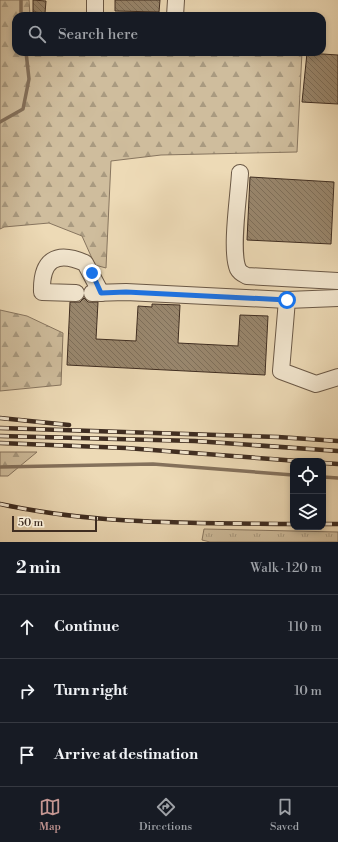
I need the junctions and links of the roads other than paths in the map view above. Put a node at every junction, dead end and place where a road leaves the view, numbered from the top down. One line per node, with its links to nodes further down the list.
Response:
1 (96, 0): 3 (street)
2 (176, 0): 4 (street)
3 (95, 12)
4 (175, 12)
5 (240, 173): 6 (street)
6 (338, 281)
7 (76, 293): 9 (street)
8 (338, 298): 9 (street)
9 (287, 300): 10 (street)
10 (338, 377)

